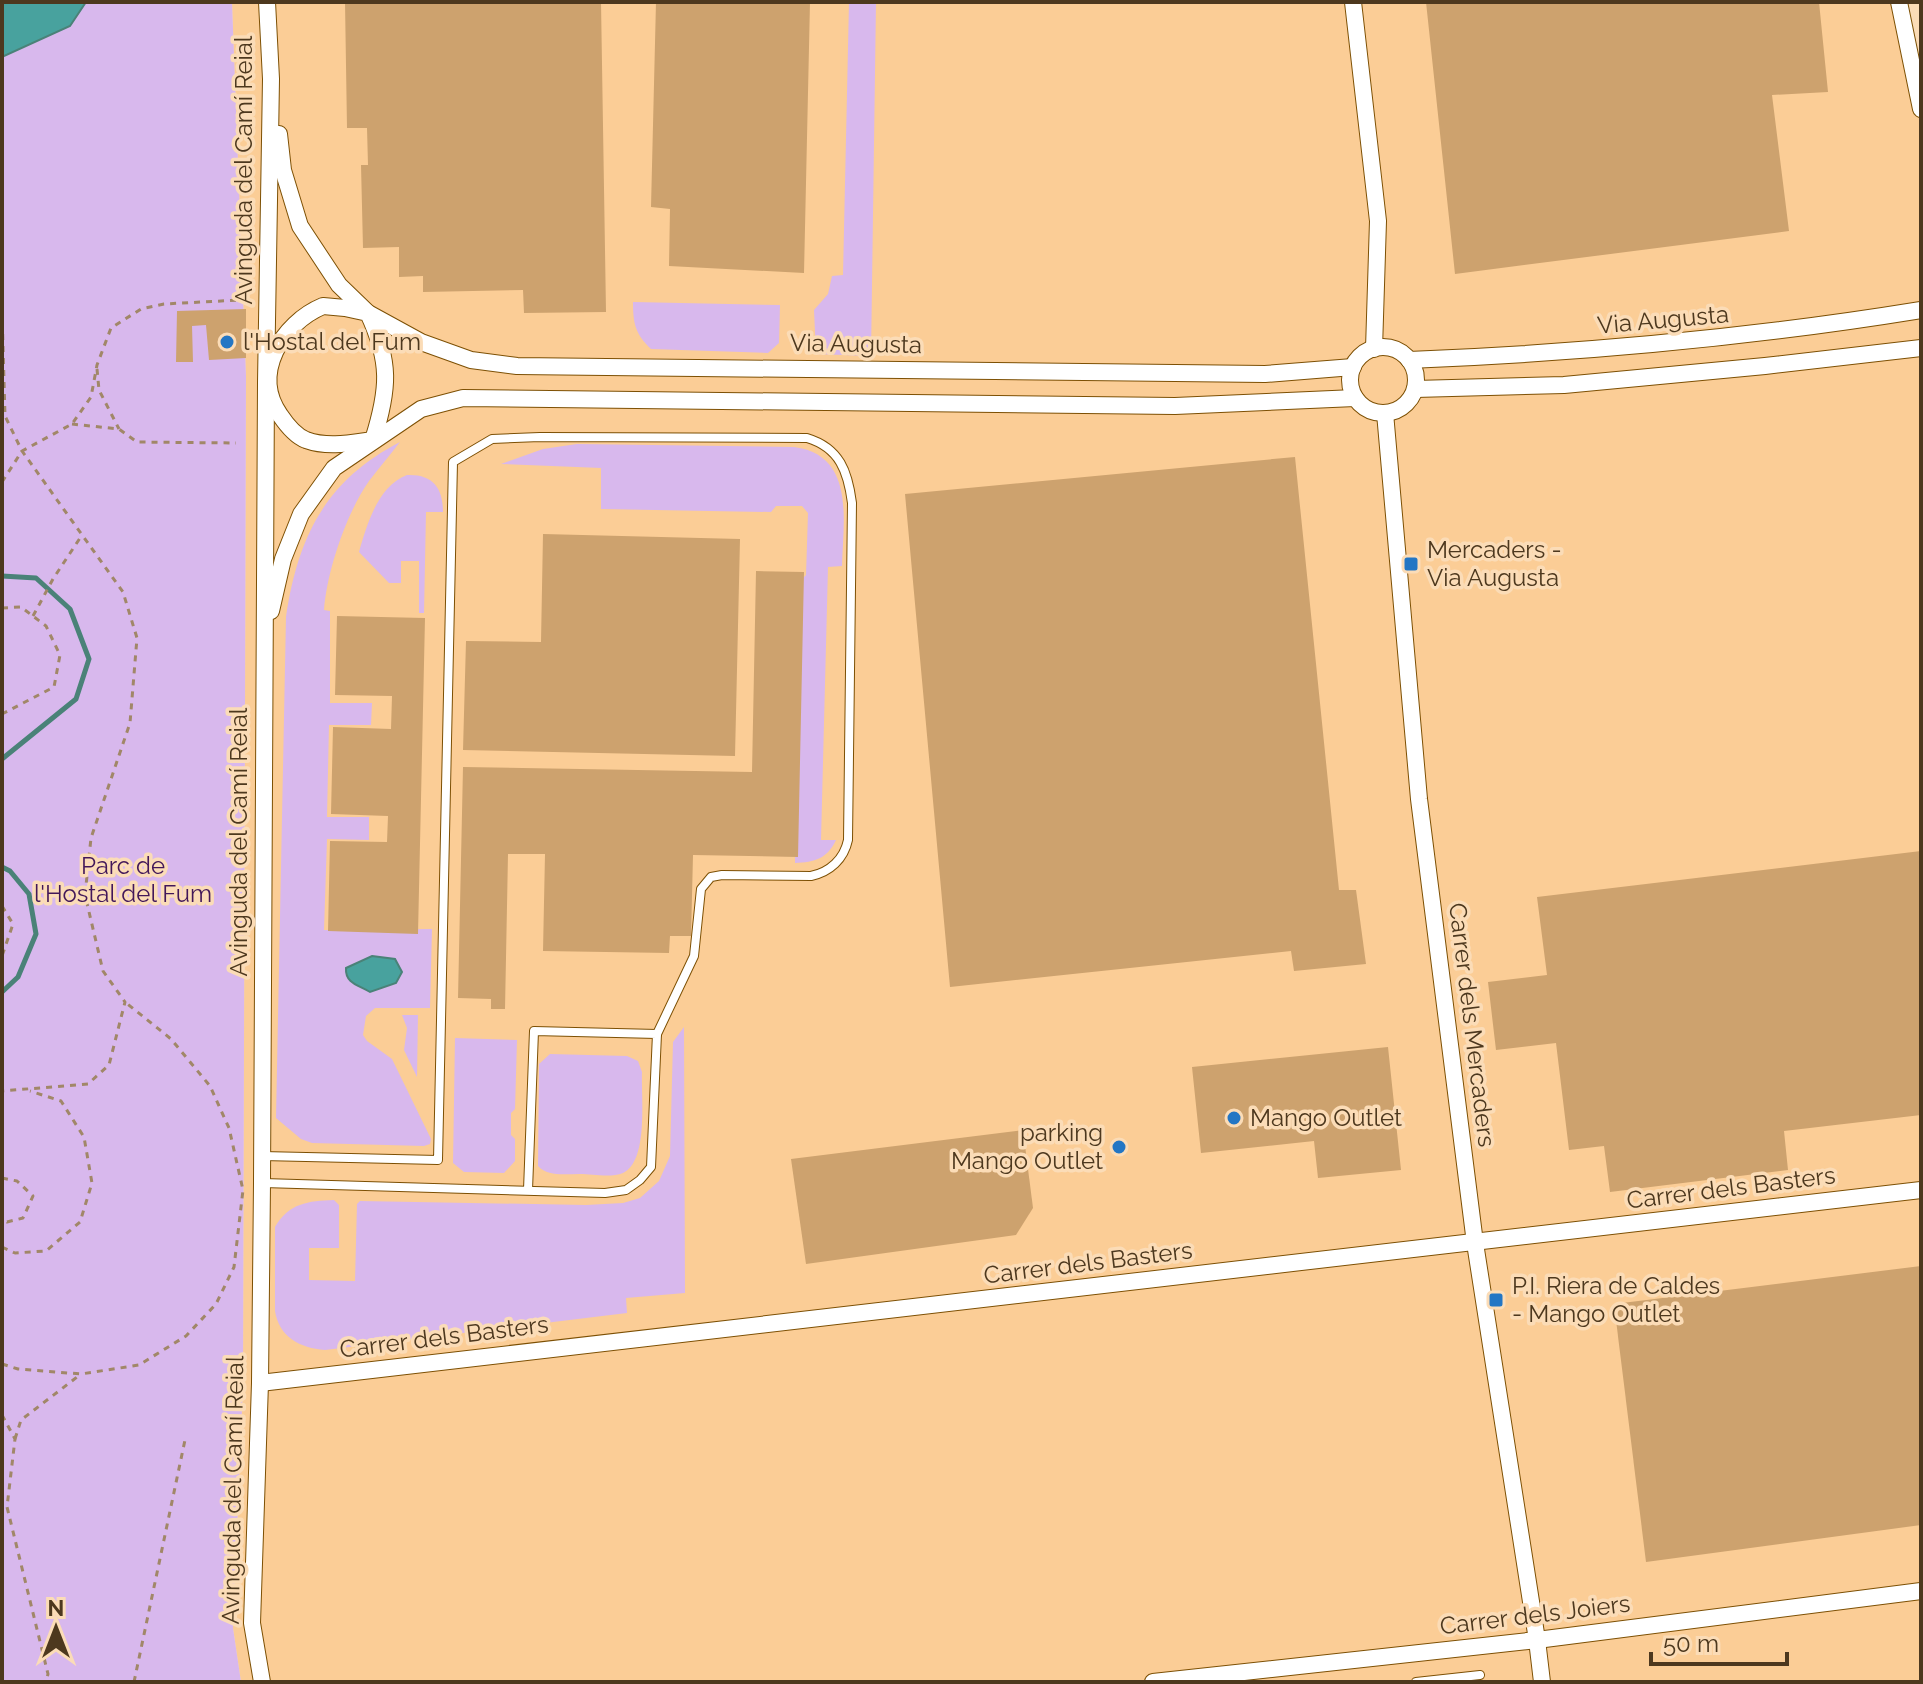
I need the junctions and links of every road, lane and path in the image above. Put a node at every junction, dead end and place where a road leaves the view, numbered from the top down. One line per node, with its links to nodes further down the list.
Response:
1 (267, 2): 4 (street, Avinguda del Camí Reial)
2 (1353, 2): 11 (street)
3 (1899, 2): 5 (street)
4 (271, 79): 9 (street, Via Augusta); 15 (street, Avinguda del Camí Reial)
5 (1921, 109)
6 (240, 300): 13 (path)
7 (2, 310): 23 (path)
8 (1921, 310): 12 (street, Via Augusta)
9 (368, 313): 14 (street, Via Augusta); 15 (street, Via Augusta); 21 (street, Via Augusta)
10 (1921, 348): 16 (street)
11 (1374, 349): 12 (street); 14 (street)
12 (1409, 360): 16 (street)
13 (97, 365): 19 (path); 20 (path)
14 (1353, 367): 17 (street)
15 (266, 382): 21 (street); 28 (street, Avinguda del Camí Reial)
16 (1415, 389): 18 (street)
17 (1355, 398): 18 (street); 21 (street)
18 (1385, 413): 42 (street, Carrer dels Mercaders)
19 (72, 424): 20 (path); 23 (path)
20 (119, 429): 22 (path)
21 (373, 440): 28 (street)
22 (236, 443)
23 (22, 451): 24 (path); 25 (path)
24 (2, 482)
25 (82, 535): 27 (path); 32 (path)
26 (2, 608): 27 (path)
27 (33, 616): 29 (path)
28 (264, 639): 36 (street, Avinguda del Camí Reial)
29 (2, 714)
30 (2, 906): 31 (path)
31 (2, 956)
32 (125, 1002): 34 (path); 45 (path)
33 (657, 1034): 36 (lane); 39 (lane); 39 (lane)
34 (26, 1090): 35 (path); 43 (path)
35 (2, 1091)
36 (262, 1156): 38 (street, Avinguda del Camí Reial)
37 (2, 1178): 41 (path)
38 (262, 1183): 39 (lane); 46 (street, Avinguda del Camí Reial)
39 (528, 1190)
40 (1921, 1190): 42 (street, Carrer dels Basters)
41 (2, 1218)
42 (1475, 1243): 46 (street, Carrer dels Basters); 51 (street, Carrer dels Mercaders)
43 (2, 1247)
44 (2, 1364): 45 (path)
45 (81, 1374): 48 (path)
46 (260, 1383): 57 (street, Avinguda del Camí Reial)
47 (2, 1415): 48 (path)
48 (15, 1439): 55 (path)
49 (185, 1440): 56 (path)
50 (1921, 1591): 51 (street, Carrer dels Joiers)
51 (1537, 1640): 53 (street, Carrer dels Joiers); 60 (street, Carrer dels Mercaders)
52 (1480, 1675): 59 (lane)
53 (1257, 1676): 54 (street, Carrer dels Joiers)
54 (1202, 1679): 58 (street, Carrer dels Joiers)
55 (46, 1682)
56 (134, 1682)
57 (262, 1682)
58 (1153, 1682)
59 (1416, 1682)
60 (1542, 1682)

